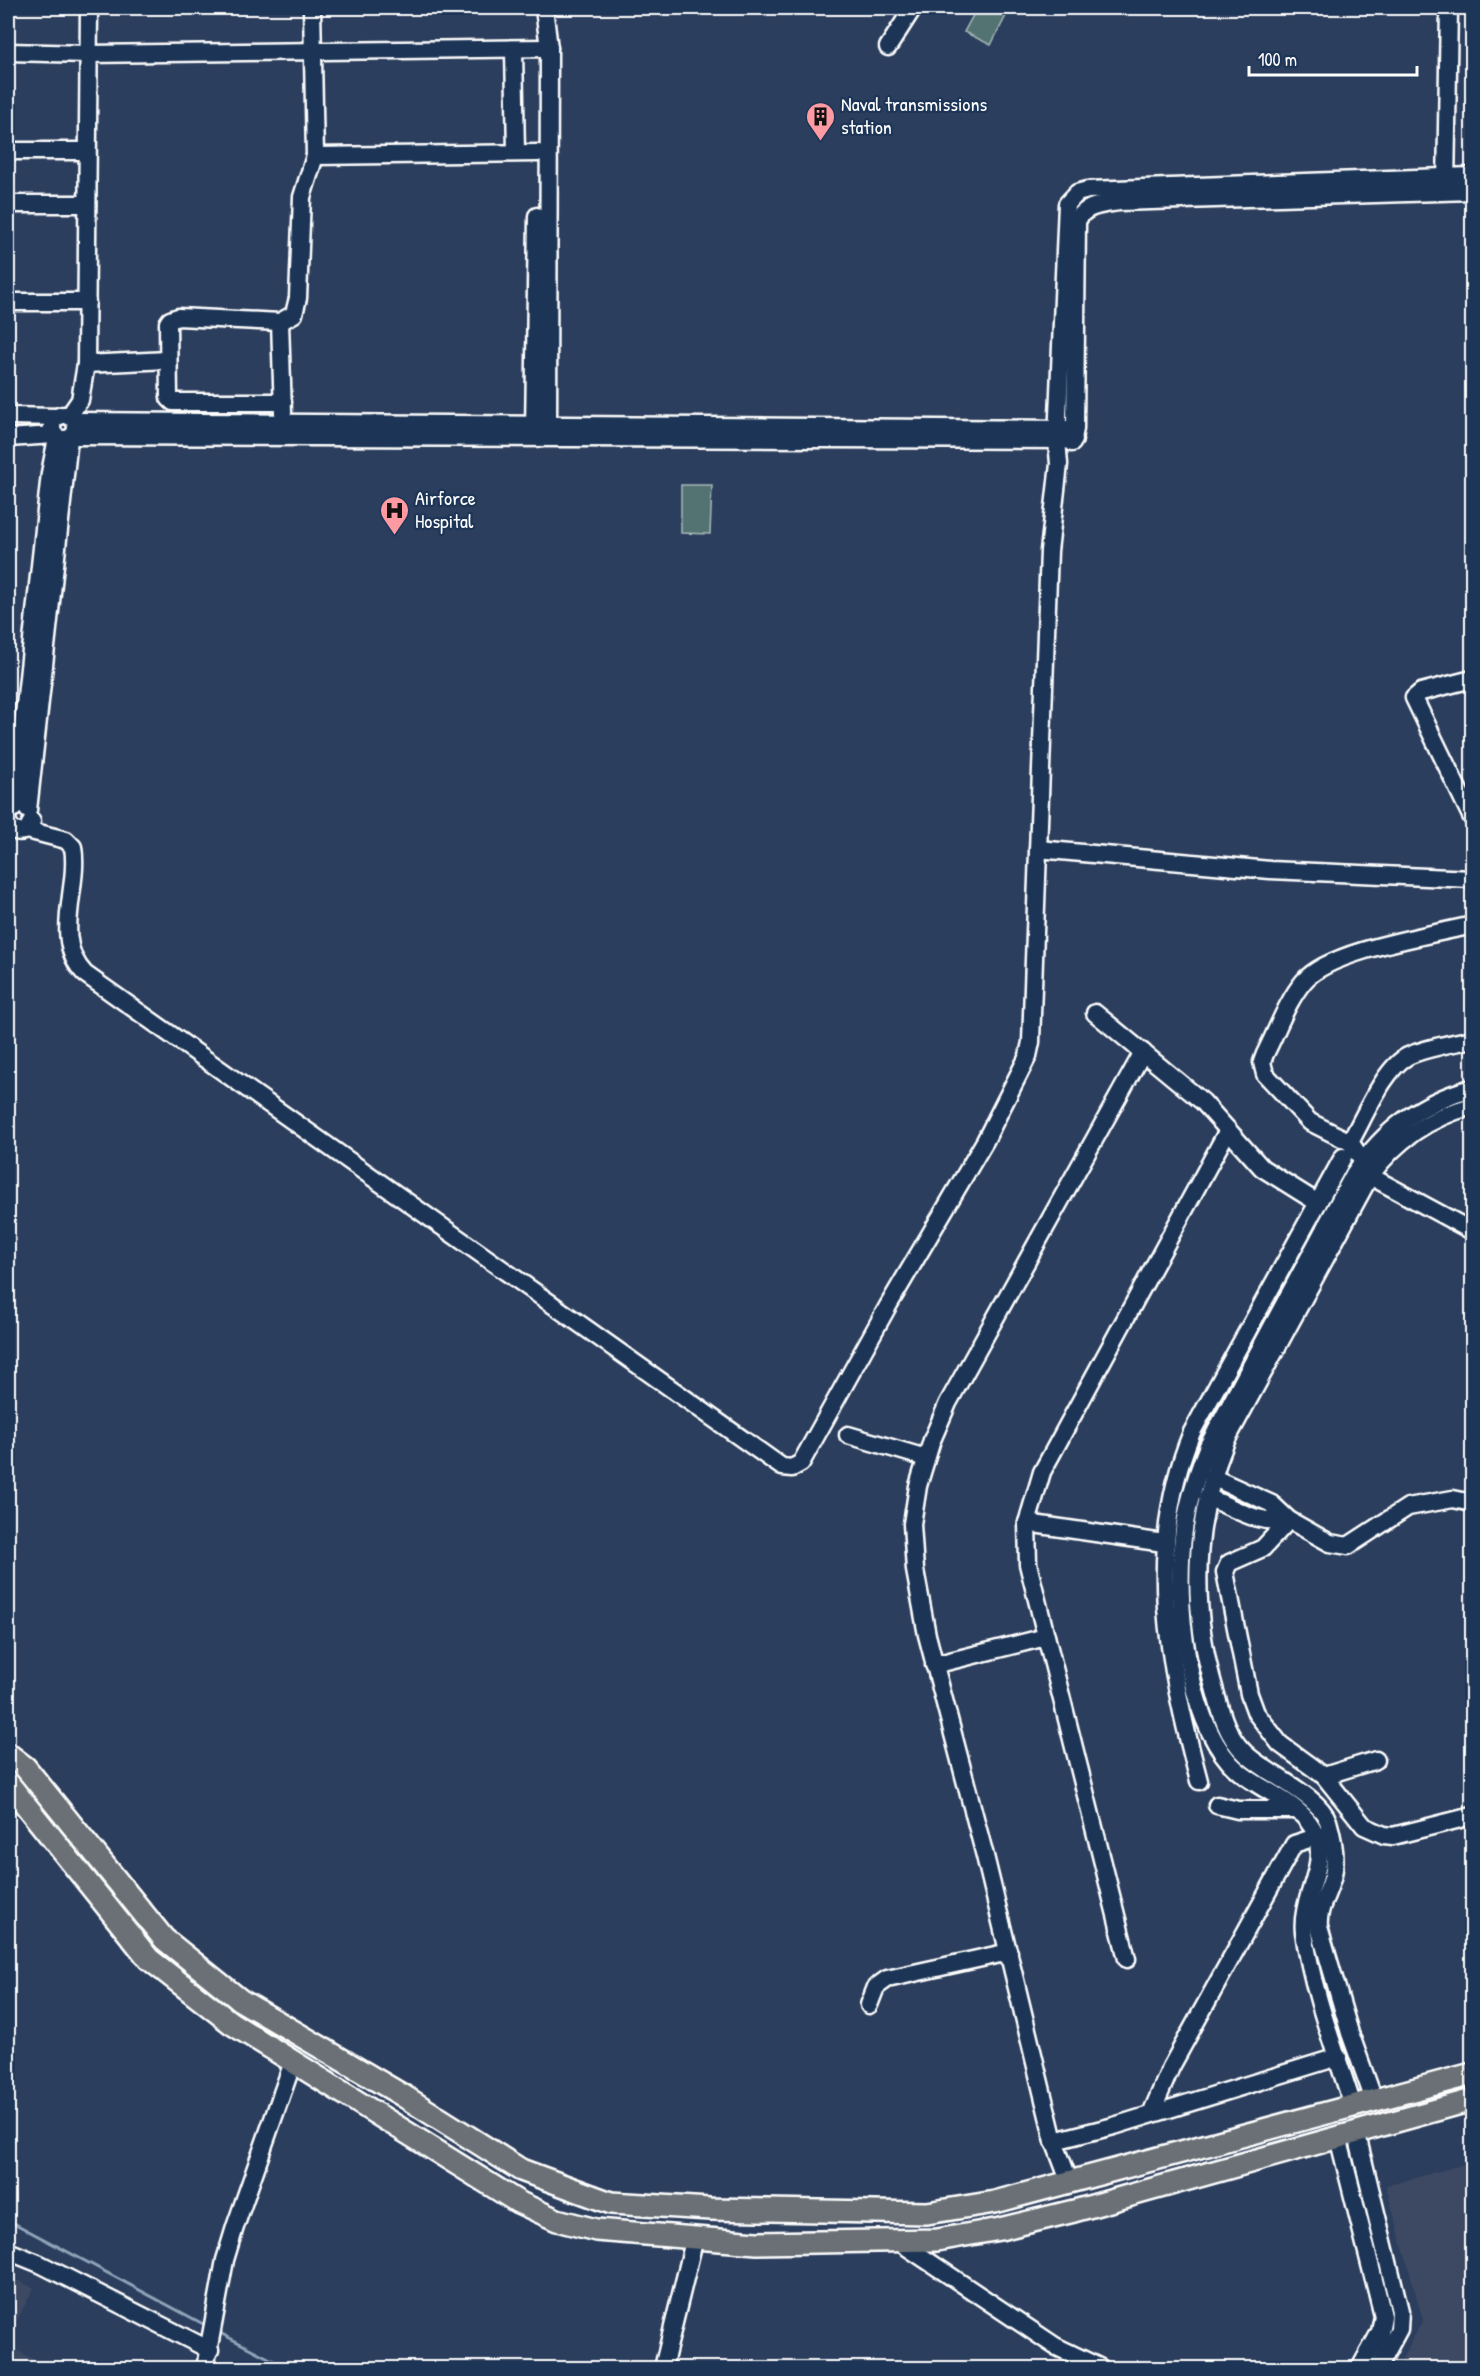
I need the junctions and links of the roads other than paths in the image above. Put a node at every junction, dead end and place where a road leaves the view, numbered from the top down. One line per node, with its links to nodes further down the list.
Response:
1 (89, 8): 11 (street)
2 (312, 8): 8 (street)
3 (913, 8): 6 (street)
4 (1449, 8): 18 (street)
5 (544, 13): 7 (street)
6 (888, 46)
7 (544, 48): 9 (street); 15 (street); 31 (street)
8 (312, 50): 9 (street); 11 (street); 16 (street)
9 (514, 50): 14 (street)
10 (8, 52): 11 (street)
11 (87, 54): 13 (street)
12 (8, 151): 13 (street)
13 (86, 151): 21 (street)
14 (516, 152): 15 (street); 16 (street)
15 (538, 153): 31 (street)
16 (315, 156): 24 (street)
17 (1473, 176): 18 (street)
18 (1446, 184): 19 (street); 32 (street)
19 (1473, 190)
20 (8, 204): 21 (street)
21 (87, 204): 23 (street)
22 (8, 302): 23 (street)
23 (87, 302): 26 (street)
24 (280, 322): 25 (street); 27 (street)
25 (168, 360): 26 (street); 27 (street)
26 (86, 364): 29 (street)
27 (283, 402): 30 (street)
28 (8, 416): 29 (street)
29 (65, 429): 30 (street); 33 (street); 35 (street)
30 (284, 430): 31 (street)
31 (541, 432): 32 (street)
32 (1066, 434): 37 (street)
33 (8, 438)
34 (1473, 679): 36 (street)
35 (14, 814): 37 (street)
36 (1473, 818)
37 (1038, 849): 38 (street)
38 (1473, 879)
39 (1473, 925): 46 (street)
40 (1095, 1013): 42 (street)
41 (1473, 1039): 46 (street)
42 (1143, 1052): 45 (street); 52 (street)
43 (1473, 1088): 47 (street)
44 (1473, 1106): 47 (street)
45 (1228, 1130): 48 (street); 56 (street)
46 (1347, 1149): 47 (street); 48 (street)
47 (1366, 1169): 49 (street); 50 (street)
48 (1318, 1203): 49 (street); 57 (street)
49 (1340, 1215): 53 (street)
50 (1473, 1231)
51 (848, 1435): 52 (street)
52 (926, 1458): 60 (street)
53 (1206, 1485): 55 (street); 58 (street)
54 (1473, 1503): 55 (street)
55 (1287, 1519): 63 (street)
56 (1027, 1523): 57 (street); 59 (street)
57 (1165, 1543): 58 (street); 64 (street)
58 (1191, 1546): 67 (street); 69 (street)
59 (1046, 1637): 60 (street); 73 (street)
60 (934, 1665): 72 (street)
61 (8, 1754): 70 (main road)
62 (1376, 1761): 63 (street)
63 (1324, 1776): 68 (street)
64 (1199, 1781)
65 (8, 1783): 71 (main road)
66 (1217, 1805): 67 (street)
67 (1296, 1810): 69 (street)
68 (1473, 1816)
69 (1323, 1835): 75 (street); 76 (street); 83 (street)
70 (119, 1883): 71 (main road); 87 (main road)
71 (101, 1900): 78 (main road)
72 (1009, 1952): 74 (street); 85 (street)
73 (1127, 1959)
74 (869, 2005)
75 (1350, 2033): 76 (street); 80 (street)
76 (1332, 2038): 77 (street)
77 (1338, 2057): 82 (street); 83 (street)
78 (293, 2062): 89 (main road); 94 (street)
79 (1473, 2074): 80 (main road)
80 (1374, 2100): 82 (main road)
81 (1473, 2100): 84 (main road)
82 (1353, 2106): 86 (main road)
83 (1151, 2114): 85 (street)
84 (1347, 2134): 88 (main road); 92 (street); 93 (street)
85 (1054, 2141): 86 (street)
86 (1070, 2183): 87 (main road)
87 (995, 2202): 88 (main road)
88 (1000, 2229): 90 (main road)
89 (695, 2237): 90 (main road); 96 (street)
90 (898, 2241): 97 (street)
91 (8, 2251): 94 (street)
92 (1400, 2311): 93 (street); 99 (street)
93 (1383, 2316): 98 (street)
94 (211, 2343): 95 (street)
95 (205, 2368)
96 (663, 2368)
97 (1101, 2368)
98 (1360, 2368)
99 (1378, 2368)

